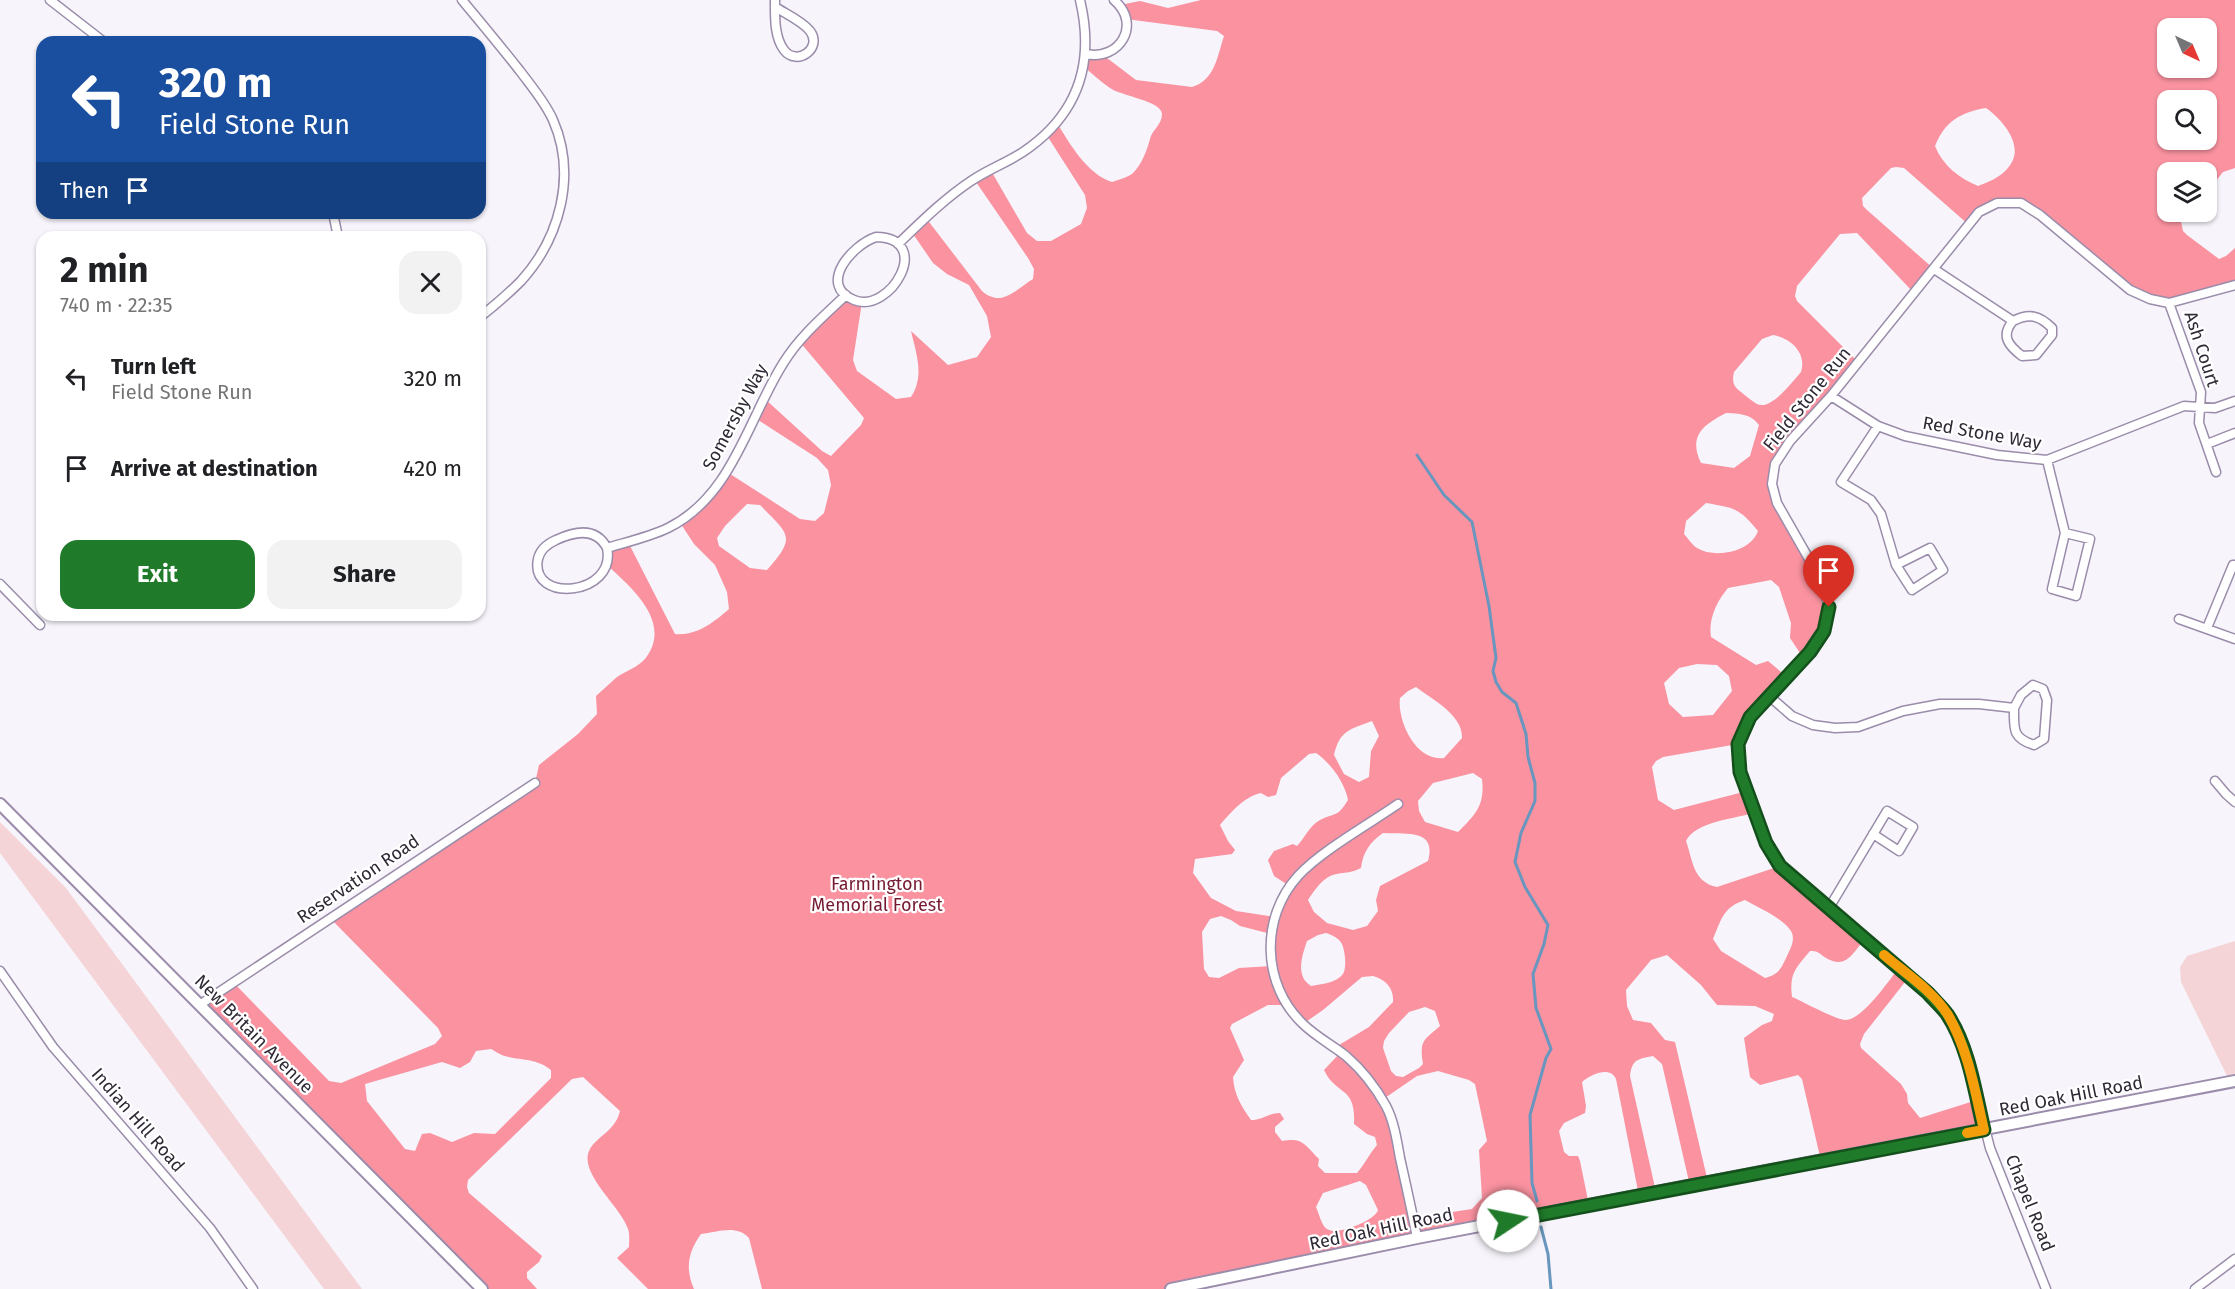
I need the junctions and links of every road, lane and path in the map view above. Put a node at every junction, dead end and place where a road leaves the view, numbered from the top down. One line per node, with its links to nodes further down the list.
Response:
1 (50, 0): 6 (street)
2 (462, 0): 13 (street)
3 (1080, 0): 7 (street)
4 (1114, 0): 7 (street)
5 (775, 4): 5 (street)
6 (96, 36)
7 (1086, 54): 8 (street)
8 (898, 244): 11 (street); 11 (street)
9 (1934, 269): 12 (street, Field Stone Run); 14 (street); 15 (street, Field Stone Run)
10 (2235, 285): 12 (street)
11 (846, 295): 24 (street, Somersby Way)
12 (2169, 303): 17 (street, Ash Court)
13 (486, 312)
14 (2013, 321): 14 (street)
15 (1831, 396): 18 (street, Red Stone Way); 34 (street, Field Stone Run)
16 (2235, 401): 17 (street, Red Stone Way)
17 (2200, 406): 20 (street, Ash Court); 21 (street, Red Stone Way)
18 (1878, 426): 21 (street, Red Stone Way); 25 (street)
19 (2235, 433): 20 (street)
20 (2207, 444): 22 (street, Ash Court)
21 (2047, 460): 23 (street)
22 (2216, 472)
23 (2065, 533): 23 (street)
24 (607, 548): 24 (street)
25 (1896, 565): 25 (street)
26 (2235, 565): 32 (street)
27 (0, 584): 29 (street)
28 (2179, 619): 32 (street)
29 (36, 621)
30 (36, 621): 31 (street)
31 (40, 625)
32 (2207, 628): 33 (street)
33 (2235, 639)
34 (1769, 696): 35 (street); 42 (street, Field Stone Run)
35 (2014, 708): 35 (street)
36 (2215, 781): 38 (street)
37 (535, 783): 44 (street, Reservation Road)
38 (2235, 802)
39 (0, 804): 44 (street, New Britain Avenue)
40 (1398, 804): 47 (street)
41 (1873, 834): 41 (street); 42 (street)
42 (1829, 908): 46 (street, Field Stone Run)
43 (0, 971): 49 (street, Indian Hill Road)
44 (201, 1004): 50 (street, New Britain Avenue)
45 (2235, 1082): 46 (street, Red Oak Hill Road)
46 (1984, 1130): 47 (street, Red Oak Hill Road); 52 (street, Chapel Road)
47 (1417, 1238): 51 (street, Red Oak Hill Road)
48 (2235, 1260): 53 (street)
49 (253, 1289)
50 (482, 1289)
51 (1171, 1289)
52 (2046, 1289)
53 (2195, 1289)

